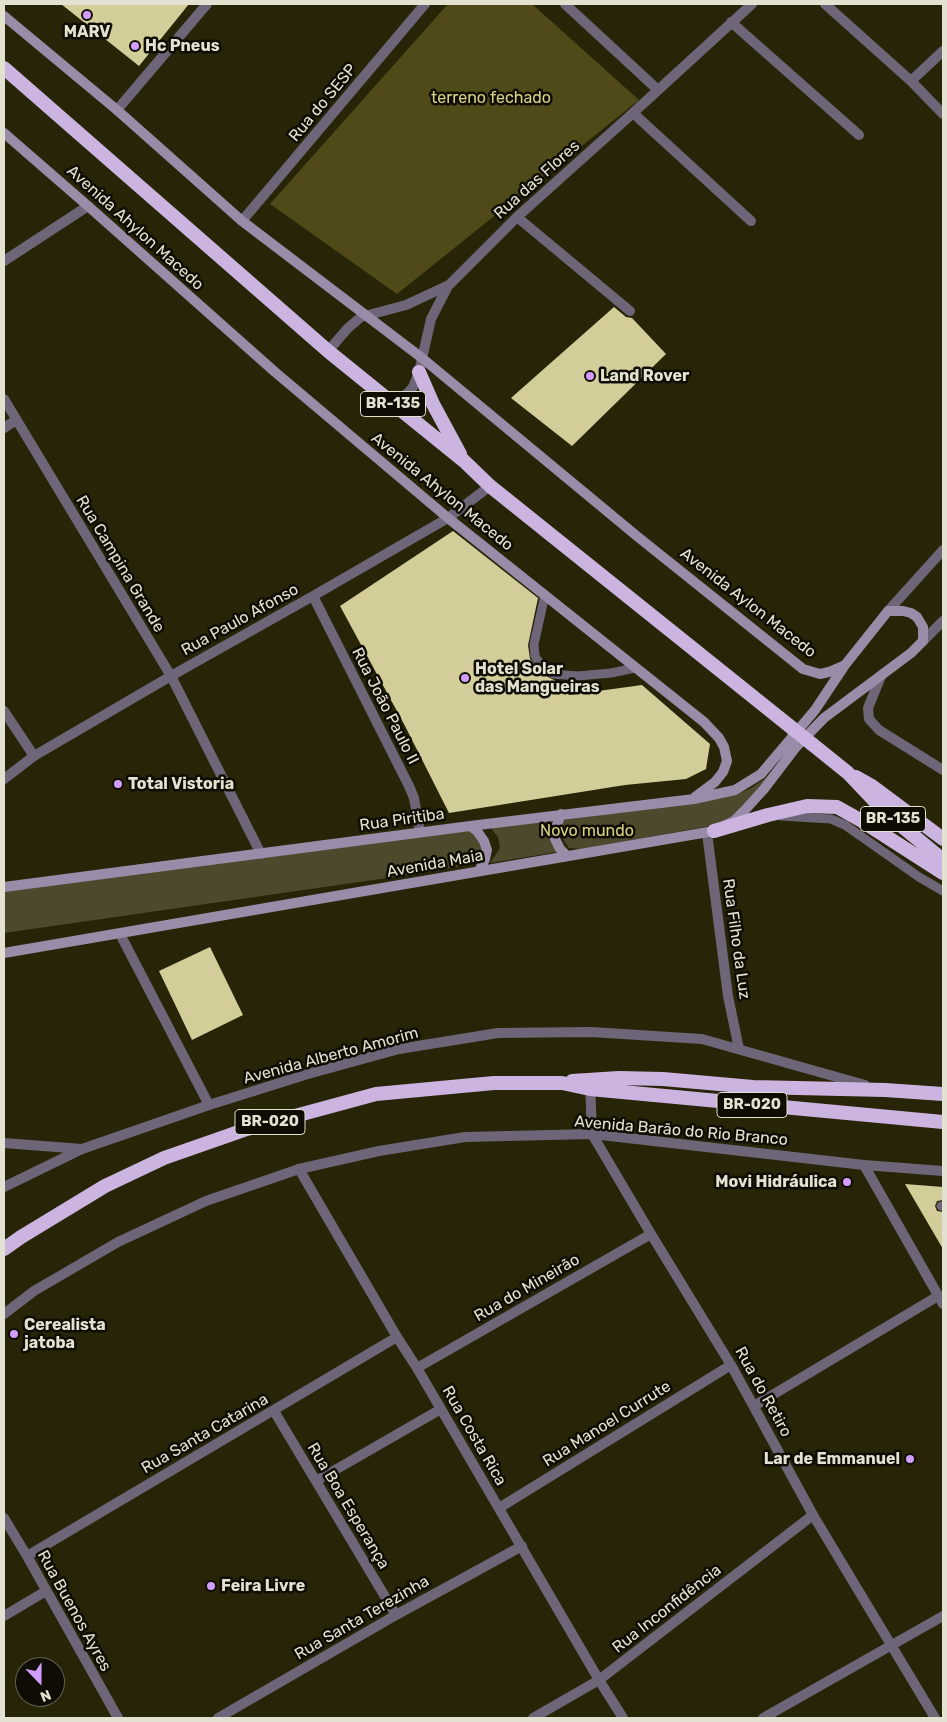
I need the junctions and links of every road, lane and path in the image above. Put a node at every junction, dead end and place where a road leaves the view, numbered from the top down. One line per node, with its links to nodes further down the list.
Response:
1 (207, 4): 12 (street)
2 (425, 4): 19 (street, Rua do SESP)
3 (565, 4): 11 (street)
4 (752, 4): 7 (street, Rua das Flores)
5 (825, 4): 10 (street)
6 (4, 16): 12 (main road, Avenida Aylon Macedo)
7 (731, 22): 11 (street, Rua das Flores); 16 (street)
8 (943, 50): 10 (street)
9 (4, 68): 25 (highway, BR-135)
10 (910, 81): 14 (street)
11 (658, 90): 13 (street, Rua das Flores)
12 (117, 110): 19 (main road, Avenida Aylon Macedo)
13 (633, 113): 18 (street, Rua das Flores); 20 (street)
14 (943, 114)
15 (4, 133): 17 (main road, Avenida Ahylon Macedo)
16 (859, 135)
17 (88, 206): 21 (street); 33 (main road, Avenida Ahylon Macedo)
18 (517, 217): 22 (street, Rua das Flores); 23 (street)
19 (242, 221): 24 (main road, Avenida Aylon Macedo)
20 (751, 221)
21 (4, 261)
22 (448, 285): 24 (street, Rua das Flores); 26 (street)
23 (630, 312)
24 (365, 315): 25 (street, Rua das Flores); 26 (main road, Avenida Aylon Macedo)
25 (328, 351): 28 (highway, BR-135)
26 (421, 365): 28 (street); 31 (highway); 40 (main road, Avenida Aylon Macedo)
27 (4, 399): 29 (street, Rua Campina Grande)
28 (392, 403): 31 (highway, BR-135)
29 (16, 420): 30 (street); 42 (street, Rua Campina Grande)
30 (4, 428)
31 (464, 461): 32 (highway, BR-135)
32 (490, 486): 33 (street, Rua Paulo Afonso); 47 (highway, BR-135, bridge)
33 (448, 518): 35 (main road, Avenida Ahylon Macedo); 36 (street, Rua Paulo Afonso)
34 (943, 550): 37 (street)
35 (545, 595): 41 (main road, Avenida Ahylon Macedo); 41 (lane)
36 (313, 596): 42 (street, Rua Paulo Afonso); 53 (street, Rua João Paulo II)
37 (888, 611): 39 (main road); 40 (main road, Rua Piritiba)
38 (943, 621): 39 (street)
39 (923, 642): 43 (main road, Avenida Maia)
40 (845, 665): 49 (main road, Rua Piritiba)
41 (635, 668): 49 (main road, Avenida Ahylon Macedo)
42 (171, 676): 45 (street, Rua Paulo Afonso); 56 (street, Rua Campina Grande)
43 (880, 676): 46 (street); 54 (main road, Avenida Maia)
44 (4, 711): 45 (street)
45 (34, 756): 48 (street, Rua Paulo Afonso)
46 (943, 770)
47 (848, 773): 55 (highway, BR-135); 58 (highway, BR-135)
48 (4, 780)
49 (694, 799): 50 (main road, Rua Piritiba)
50 (561, 814): 52 (main road, Rua Piritiba); 57 (main road)
51 (768, 815): 54 (highway); 60 (highway); 62 (lane)
52 (470, 826): 53 (main road, Rua Piritiba); 59 (main road)
53 (420, 832): 56 (main road, Rua Piritiba)
54 (711, 832): 57 (main road, Avenida Maia); 65 (street, Rua Filho da Luz)
55 (943, 839)
56 (261, 854): 61 (main road, Rua Piritiba)
57 (568, 856): 59 (main road, Avenida Maia)
58 (943, 860)
59 (479, 871): 63 (main road, Avenida Maia)
60 (943, 872)
61 (4, 887)
62 (943, 892)
63 (120, 934): 64 (main road, Avenida Maia); 69 (street)
64 (4, 953)
65 (739, 1048): 67 (street, Avenida Alberto Amorim); 69 (street, Avenida Alberto Amorim)
66 (590, 1084): 67 (highway); 70 (highway, BR-020); 71 (street); 79 (highway, BR-020)
67 (885, 1090): 68 (highway)
68 (943, 1094)
69 (209, 1106): 73 (street, Avenida Alberto Amorim)
70 (943, 1122)
71 (592, 1134): 74 (street, Avenida Barão do Rio Branco); 75 (street, Avenida Barão do Rio Branco); 78 (street, Rua do Retiro)
72 (4, 1143): 73 (street)
73 (82, 1149): 77 (street, Avenida Alberto Amorim)
74 (864, 1165): 76 (street, Avenida Barão do Rio Branco); 80 (street)
75 (300, 1169): 81 (street, Avenida Barão do Rio Branco); 82 (street, Rua Costa Rica)
76 (943, 1171)
77 (4, 1188)
78 (651, 1234): 83 (street, Rua do Retiro); 84 (street, Rua do Mineirão)
79 (4, 1249)
80 (941, 1300): 85 (street)
81 (4, 1314)
82 (397, 1338): 84 (street, Rua Costa Rica); 87 (street, Rua Santa Catarina)
83 (731, 1365): 85 (street, Rua do Retiro); 89 (street, Rua Manoel Currute)
84 (418, 1368): 86 (street, Rua Costa Rica)
85 (754, 1406): 90 (street, Rua do Retiro)
86 (441, 1409): 88 (street); 89 (street, Rua Costa Rica)
87 (274, 1411): 88 (street, Rua Boa Esperança); 93 (street, Rua Santa Catarina)
88 (316, 1481): 95 (street, Rua Boa Esperança)
89 (499, 1508): 92 (street, Rua Costa Rica)
90 (813, 1515): 98 (street, Rua do Retiro); 99 (street, Rua Inconfidência)
91 (4, 1518): 93 (street, Rua Buenos Ayres)
92 (522, 1546): 95 (street, Rua Santa Terezinha); 99 (street, Rua Costa Rica)
93 (27, 1556): 94 (street, Rua Buenos Ayres)
94 (46, 1591): 96 (street); 100 (street, Rua Buenos Ayres)
95 (396, 1615): 101 (street, Rua Santa Terezinha)
96 (4, 1616)
97 (943, 1616): 98 (street)
98 (891, 1644): 104 (street); 105 (street, Rua do Retiro)
99 (599, 1680): 102 (street, Rua Inconfidência); 103 (street, Rua Costa Rica)
100 (118, 1718)
101 (218, 1718)
102 (533, 1718)
103 (623, 1718)
104 (763, 1718)
105 (935, 1718)

